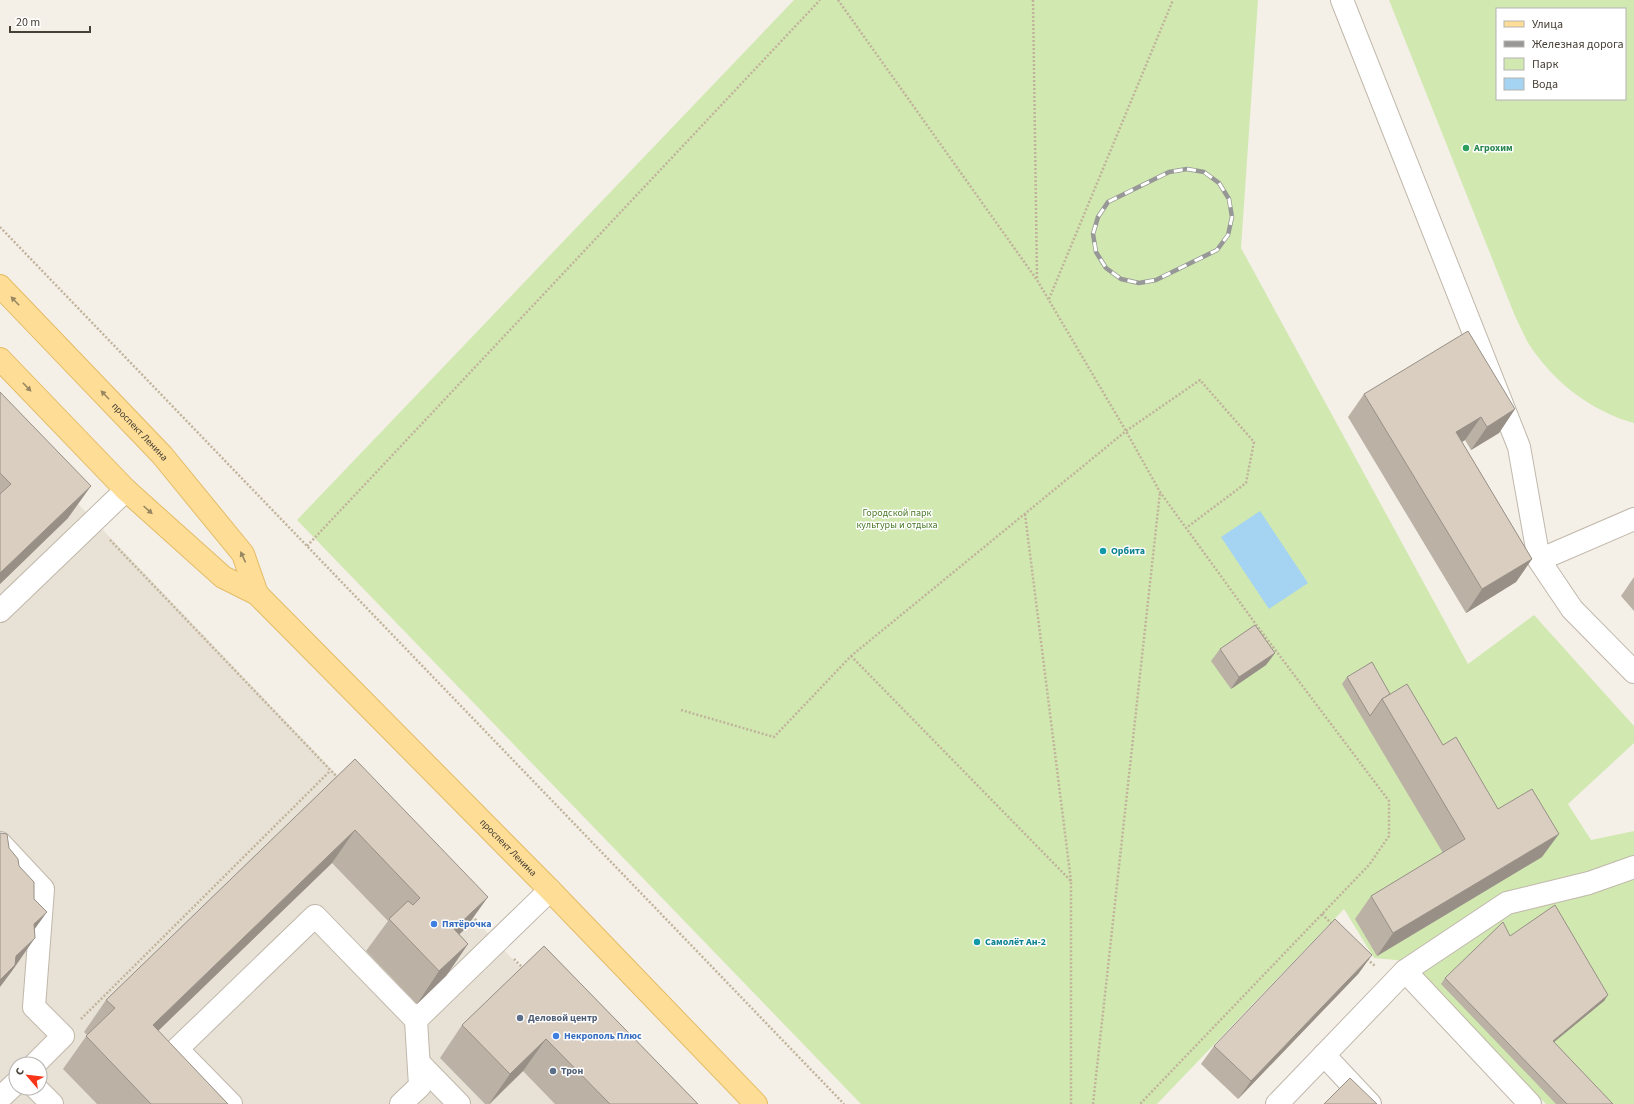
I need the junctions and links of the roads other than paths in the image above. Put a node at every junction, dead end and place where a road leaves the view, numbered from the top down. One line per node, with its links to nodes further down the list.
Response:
1 (1342, 0): 6 (lane)
2 (0, 286): 7 (main road, проспект Ленина, one-way to 2)
3 (0, 359): 4 (main road, проспект Ленина, one-way to 4)
4 (126, 490): 7 (main road, проспект Ленина, one-way to 7); 8 (lane)
5 (1634, 519): 6 (lane)
6 (1539, 560): 9 (lane)
7 (257, 594): 12 (main road, проспект Ленина)
8 (0, 611)
9 (1634, 672)
10 (0, 843): 16 (lane)
11 (1634, 867): 13 (lane)
12 (550, 890): 14 (lane); 25 (main road, проспект Ленина)
13 (1399, 977): 15 (lane); 28 (lane)
14 (416, 1020): 17 (lane); 22 (lane)
15 (1324, 1055): 26 (lane); 27 (lane)
16 (43, 1056)
17 (419, 1063): 23 (lane); 24 (lane)
18 (8, 1090): 20 (lane)
19 (44, 1096): 21 (lane)
20 (0, 1098)
21 (52, 1104)
22 (231, 1104)
23 (401, 1104)
24 (459, 1104)
25 (756, 1104)
26 (1277, 1104)
27 (1370, 1104)
28 (1530, 1104)

